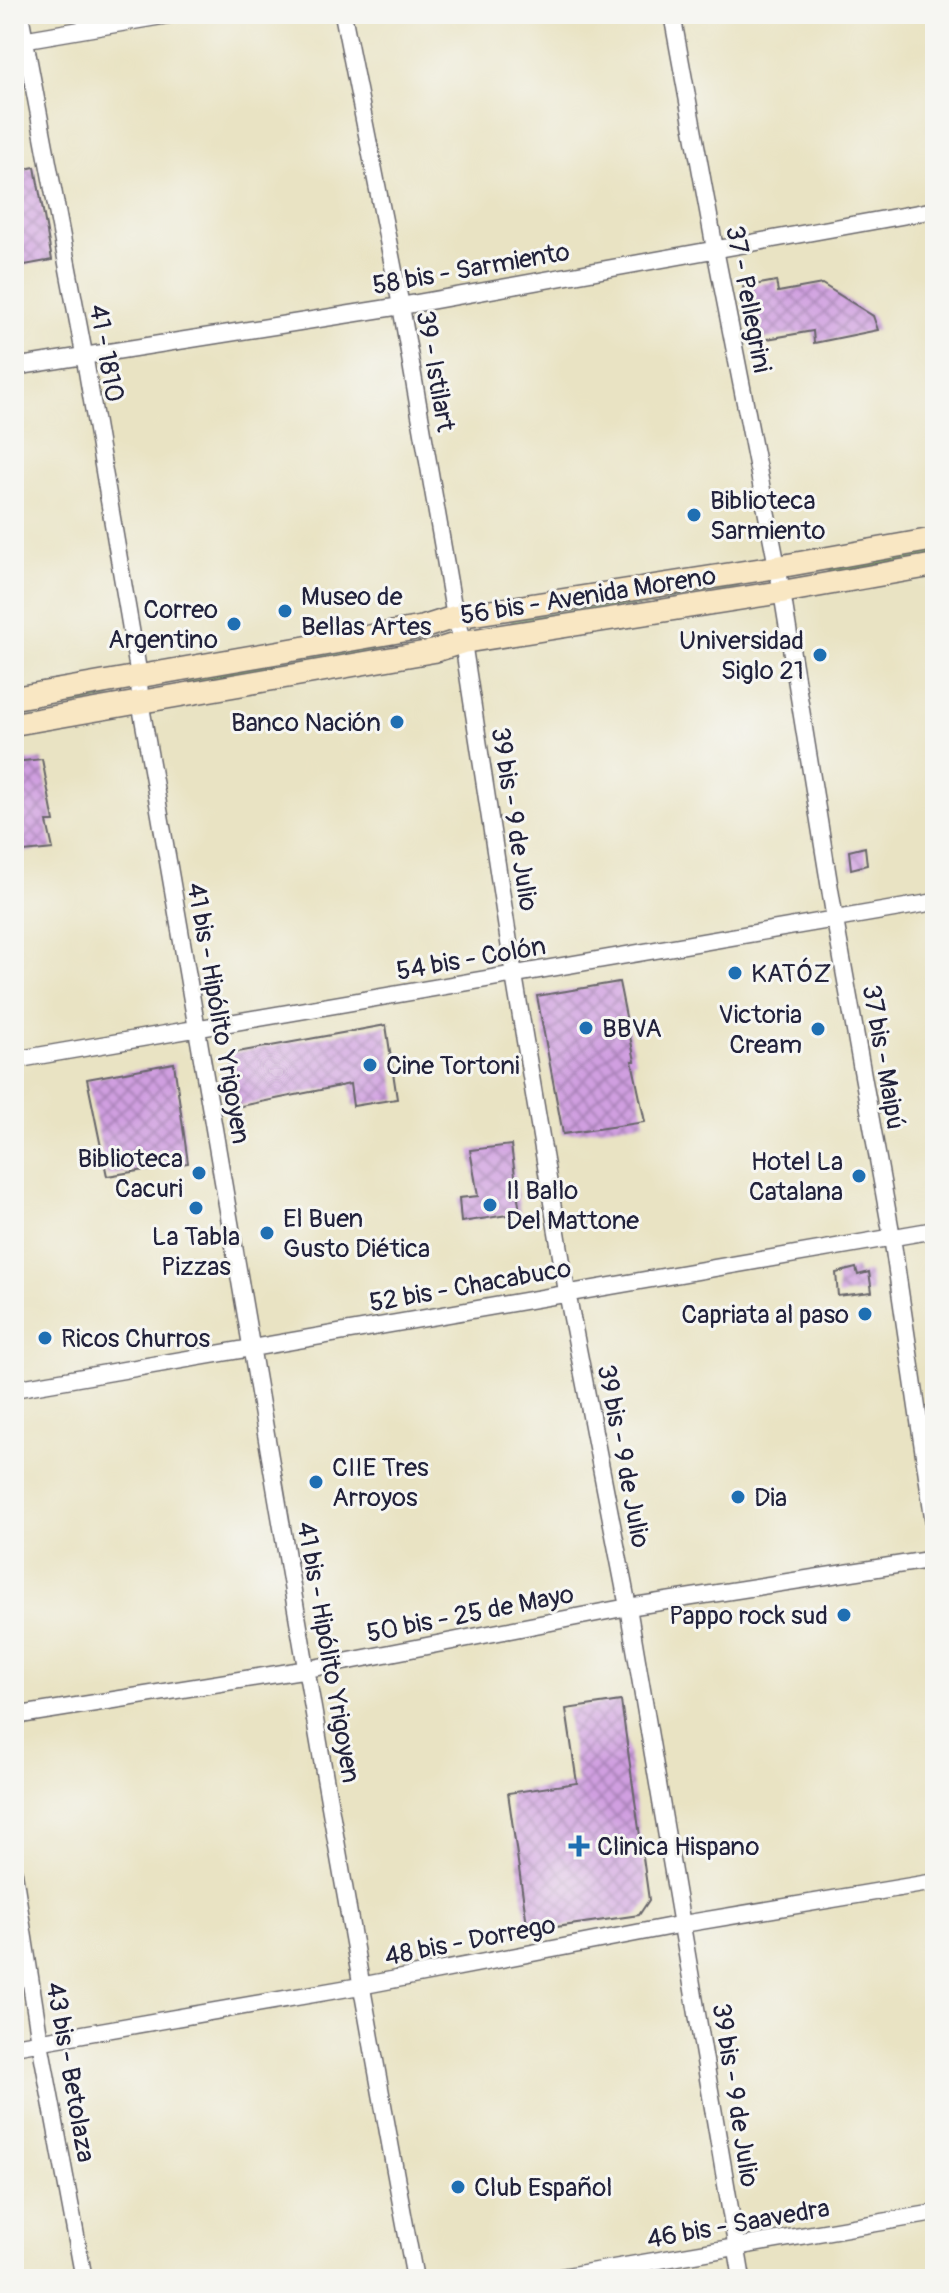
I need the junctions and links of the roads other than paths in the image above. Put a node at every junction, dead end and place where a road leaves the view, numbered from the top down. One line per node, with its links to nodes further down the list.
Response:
1 (20, 14): 5 (street, 41 - 1810)
2 (174, 14): 5 (street)
3 (343, 14): 8 (street, 39 - Istilart)
4 (672, 14): 7 (street, 37 - Pellegrini)
5 (19, 40): 9 (street, 41 - 1810)
6 (935, 210): 7 (street, 58 bis - Sarmiento)
7 (715, 249): 8 (street, 58 bis - Sarmiento); 13 (street, 37 - Pellegrini)
8 (401, 306): 9 (street, 58 bis - Sarmiento); 15 (street, 39 - Istilart)
9 (84, 354): 10 (street, 58 bis - Sarmiento); 17 (street, 41 - 1810)
10 (14, 367)
11 (935, 539): 13 (main road, 56 bis - Avenida Moreno)
12 (935, 565): 14 (main road, 56 bis - Avenida Moreno)
13 (777, 567): 14 (street, 37 - Pellegrini); 15 (main road, 56 bis - Avenida Moreno)
14 (782, 592): 16 (main road, 56 bis - Avenida Moreno); 22 (street, 37 bis - Maipú)
15 (455, 617): 16 (street, 39 - Istilart); 17 (main road, 56 bis - Avenida Moreno)
16 (463, 642): 19 (main road, 56 bis - Avenida Moreno); 23 (street, 39 bis - 9 de Julio)
17 (139, 676): 18 (main road, 56 bis - Avenida Moreno); 19 (street, 41 - 1810)
18 (14, 698)
19 (140, 701): 20 (main road, 56 bis - Avenida Moreno); 24 (street, 41 bis - Hipólito Yrigoyen)
20 (14, 724)
21 (935, 902): 22 (street, 54 bis - Colón)
22 (835, 920): 23 (street, 54 bis - Colón); 27 (street, 37 bis - Maipú)
23 (514, 975): 24 (street, 54 bis - Colón); 28 (street, 39 bis - 9 de Julio)
24 (198, 1029): 25 (street, 54 bis - Colón); 29 (street, 41 bis - Hipólito Yrigoyen)
25 (14, 1060)
26 (935, 1230): 27 (street, 52 bis - Chacabuco)
27 (892, 1237): 28 (street, 52 bis - Chacabuco); 31 (street, 37 bis - Maipú)
28 (567, 1292): 29 (street, 52 bis - Chacabuco); 33 (street, 39 bis - 9 de Julio)
29 (253, 1347): 30 (street, 52 bis - Chacabuco); 34 (street, 41 bis - Hipólito Yrigoyen)
30 (14, 1389)
31 (935, 1530)
32 (935, 1559): 33 (street, 50 bis - 25 de Mayo)
33 (628, 1607): 34 (street, 50 bis - 25 de Mayo); 38 (street, 39 bis - 9 de Julio)
34 (308, 1669): 35 (street, 50 bis - 25 de Mayo); 39 (street, 41 bis - Hipólito Yrigoyen)
35 (14, 1716)
36 (14, 1873): 40 (street, 43 bis - Betolaza)
37 (935, 1882): 38 (street, 48 bis - Dorrego)
38 (683, 1924): 39 (street, 48 bis - Dorrego); 43 (street, 39 bis - 9 de Julio)
39 (360, 1986): 40 (street, 48 bis - Dorrego); 45 (street, 41 bis - Hipólito Yrigoyen)
40 (40, 2042): 41 (street, 48 bis - Dorrego); 44 (street, 43 bis - Betolaza)
41 (14, 2046)
42 (935, 2213): 43 (street, 46 bis - Saavedra)
43 (737, 2248): 46 (street, 46 bis - Saavedra); 47 (street, 39 bis - 9 de Julio)
44 (84, 2279)
45 (415, 2279)
46 (549, 2279)
47 (742, 2279)

